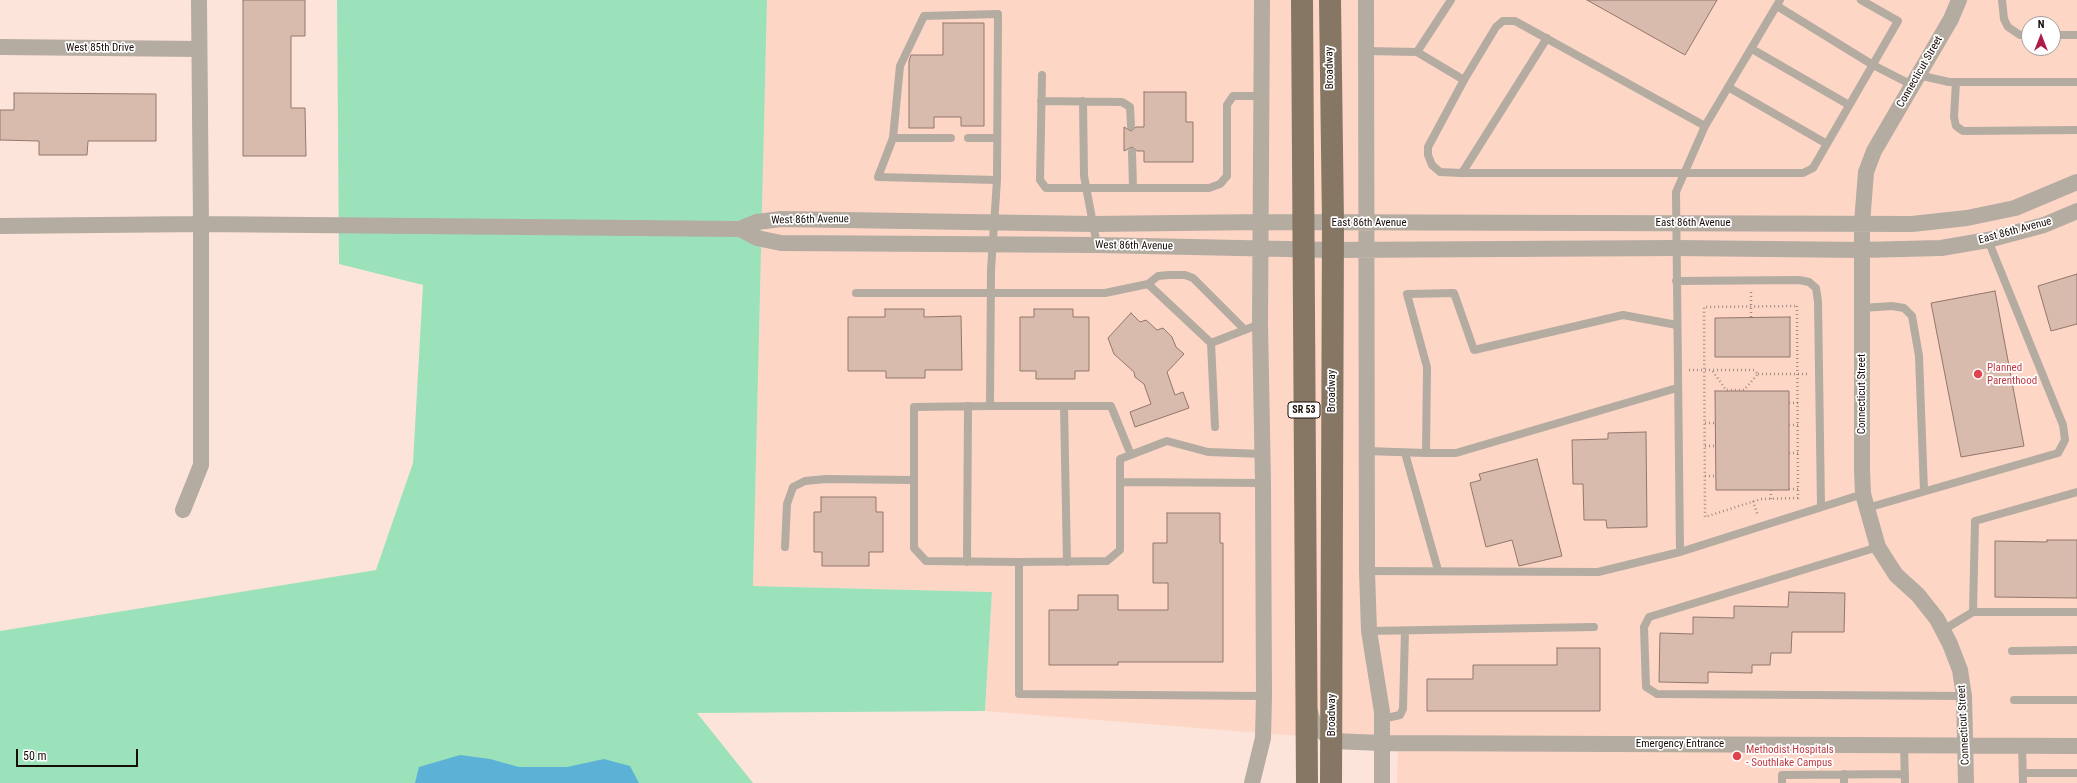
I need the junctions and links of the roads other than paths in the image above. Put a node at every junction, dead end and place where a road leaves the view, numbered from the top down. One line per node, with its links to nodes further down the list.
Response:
1 (199, 0): 16 (street)
2 (1262, 0): 27 (street)
3 (1302, 0): 49 (main road, SR 53)
4 (1330, 0): 50 (main road, Broadway / SR 53)
5 (1366, 0): 18 (street)
6 (1451, 0): 19 (lane)
7 (1861, 0): 20 (lane)
8 (1959, 0): 23 (street, Connecticut Street)
9 (2002, 0): 11 (lane)
10 (1779, 3): 17 (lane); 20 (lane)
11 (2021, 34)
12 (2061, 34): 13 (lane)
13 (2077, 34)
14 (1547, 38): 22 (lane); 32 (lane); 40 (lane)
15 (0, 47): 16 (street, West 85th Drive)
16 (199, 49): 54 (street)
17 (1752, 49): 26 (lane); 30 (lane)
18 (1366, 51): 19 (lane); 51 (street)
19 (1417, 52): 22 (lane)
20 (1873, 64): 23 (lane); 30 (lane)
21 (1042, 75): 28 (lane)
22 (1464, 80): 40 (lane)
23 (1915, 80): 24 (lane); 53 (street, Connecticut Street)
24 (1956, 82): 25 (lane); 33 (lane)
25 (2077, 82)
26 (1728, 87): 32 (lane); 38 (lane)
27 (1261, 96): 45 (lane); 48 (street)
28 (1041, 101): 29 (lane); 44 (lane)
29 (1083, 101): 31 (lane); 44 (lane)
30 (1849, 105): 38 (lane)
31 (1131, 126)
32 (1705, 126): 41 (lane)
33 (2077, 130)
34 (893, 138): 35 (lane); 37 (lane); 42 (lane)
35 (951, 138)
36 (968, 138): 37 (lane)
37 (997, 138): 42 (lane)
38 (1827, 144): 41 (lane)
39 (1132, 152): 45 (lane)
40 (1462, 173): 41 (lane)
41 (1683, 174): 52 (lane)
42 (997, 180): 47 (lane)
43 (2077, 182): 53 (street, East 86th Avenue)
44 (1086, 188): 45 (lane); 55 (lane)
45 (1133, 188)
46 (2077, 211): 58 (street, East 86th Avenue)
47 (994, 221): 55 (street, West 86th Avenue); 57 (street, West 86th Avenue); 59 (lane)
48 (1262, 222): 49 (street, West 86th Avenue); 55 (street, West 86th Avenue); 61 (street)
49 (1303, 222): 50 (street, East 86th Avenue); 63 (main road, SR 53)
50 (1333, 223): 51 (street, East 86th Avenue); 64 (main road, Broadway / SR 53)
51 (1366, 223): 52 (street, East 86th Avenue); 65 (street)
52 (1675, 223): 53 (street, East 86th Avenue); 62 (lane)
53 (1862, 223): 66 (street, Connecticut Street)
54 (201, 224): 56 (street); 57 (street); 93 (street)
55 (1093, 224): 60 (lane)
56 (0, 226)
57 (740, 230): 59 (street, West 86th Avenue)
58 (1988, 240): 66 (street, East 86th Avenue); 89 (lane)
59 (994, 244): 60 (street, West 86th Avenue); 70 (lane)
60 (1097, 245): 61 (street, West 86th Avenue)
61 (1261, 248): 63 (street, West 86th Avenue); 72 (street)
62 (1676, 248): 65 (street, East 86th Avenue); 66 (street, East 86th Avenue); 67 (lane)
63 (1303, 249): 64 (street, East 86th Avenue); 114 (main road, SR 53)
64 (1333, 250): 65 (street, East 86th Avenue); 116 (main road, Broadway / SR 53)
65 (1366, 250): 81 (street)
66 (1862, 250): 71 (street, Connecticut Street)
67 (1676, 281): 73 (lane); 92 (lane)
68 (1148, 284): 70 (lane); 74 (lane); 75 (lane)
69 (856, 293): 70 (lane)
70 (991, 293): 78 (lane)
71 (1862, 308): 89 (lane); 91 (street, Connecticut Street)
72 (1260, 324): 74 (lane); 84 (street)
73 (1676, 325): 76 (lane); 83 (lane)
74 (1245, 330): 75 (lane)
75 (1211, 343): 80 (lane)
76 (1677, 388): 83 (lane); 96 (lane)
77 (968, 406): 78 (lane); 86 (lane); 97 (lane)
78 (990, 406): 79 (lane)
79 (1064, 406): 85 (lane); 99 (lane)
80 (1215, 427)
81 (1366, 451): 82 (lane); 101 (street)
82 (1405, 453): 83 (lane); 100 (lane)
83 (1426, 453)
84 (1263, 454): 85 (lane); 88 (street)
85 (1131, 455): 87 (lane)
86 (914, 480): 94 (lane); 97 (lane)
87 (1120, 482): 88 (lane); 99 (lane)
88 (1263, 483): 110 (street)
89 (1924, 491): 91 (lane)
90 (2077, 492): 102 (lane)
91 (1865, 501): 92 (lane); 95 (street, Connecticut Street)
92 (1821, 507): 96 (lane)
93 (183, 510)
94 (785, 547)
95 (1878, 547): 105 (street, Connecticut Street); 111 (lane)
96 (1680, 552): 100 (lane)
97 (967, 562): 98 (lane)
98 (1018, 562): 99 (lane); 110 (lane)
99 (1067, 562)
100 (1438, 570): 101 (lane)
101 (1367, 571): 106 (street)
102 (1973, 612): 103 (lane); 105 (lane)
103 (2077, 612)
104 (1594, 628): 107 (lane)
105 (1943, 630): 111 (street, Connecticut Street)
106 (1369, 631): 107 (lane); 115 (street)
107 (1405, 631): 115 (lane)
108 (2077, 650): 109 (lane)
109 (2012, 651)
110 (1264, 696): 126 (street)
111 (1964, 696): 119 (street, Connecticut Street)
112 (2014, 700): 113 (lane)
113 (2077, 700)
114 (1306, 701): 116 (street); 127 (main road, SR 53)
115 (1382, 719): 117 (street)
116 (1332, 741): 117 (street, Emergency Entrance); 128 (main road, Broadway / SR 53)
117 (1382, 743): 118 (street, Emergency Entrance); 129 (street)
118 (1904, 744): 119 (street, Emergency Entrance); 125 (lane)
119 (1966, 745): 120 (street, Emergency Entrance); 133 (street, Connecticut Street)
120 (2022, 745): 121 (street, Emergency Entrance); 122 (lane)
121 (2077, 746)
122 (2022, 773): 123 (lane); 134 (lane)
123 (2077, 773)
124 (1844, 774): 125 (lane); 130 (lane); 131 (lane)
125 (1905, 774): 132 (lane)
126 (1252, 783)
127 (1307, 783)
128 (1331, 783)
129 (1382, 783)
130 (1782, 783)
131 (1844, 783)
132 (1905, 783)
133 (1966, 783)
134 (2023, 783)

